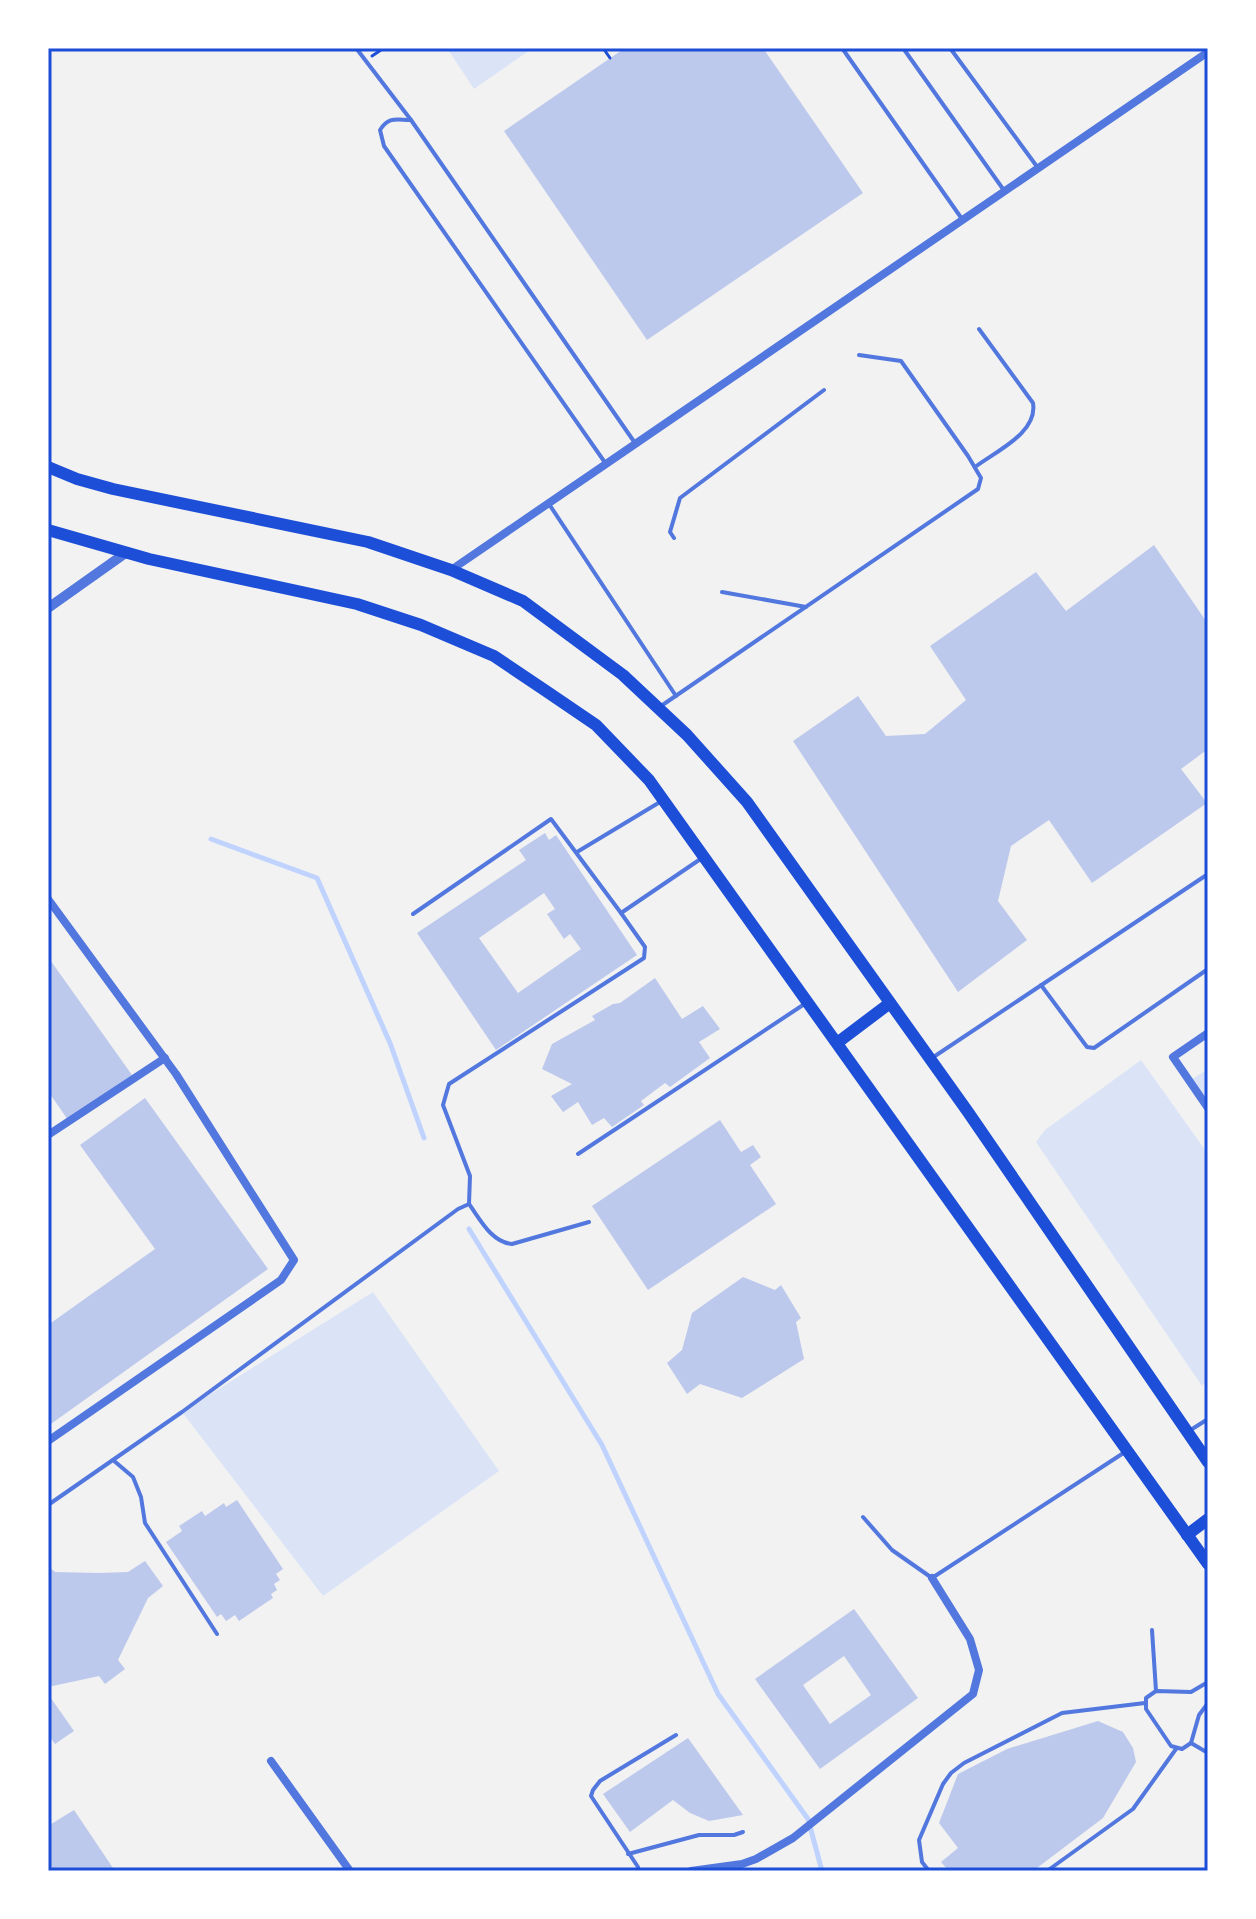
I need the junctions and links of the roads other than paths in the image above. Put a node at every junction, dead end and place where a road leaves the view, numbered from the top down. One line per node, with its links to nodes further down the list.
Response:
1 (356, 48): 6 (lane)
2 (842, 48): 9 (lane)
3 (903, 48): 8 (lane)
4 (950, 48): 7 (lane)
5 (1208, 52): 7 (street)
6 (411, 120): 13 (lane); 14 (lane)
7 (1038, 168): 8 (street)
8 (1005, 191): 9 (street)
9 (963, 220): 13 (street)
10 (979, 329): 16 (lane)
11 (859, 355): 16 (lane)
12 (824, 390): 19 (lane)
13 (636, 445): 14 (street)
14 (606, 465): 17 (street)
15 (48, 467): 21 (main road)
16 (975, 467): 23 (lane)
17 (549, 504): 21 (street); 25 (lane)
18 (50, 531): 20 (main road)
19 (674, 538)
20 (127, 552): 24 (street); 27 (main road)
21 (451, 570): 26 (main road)
22 (722, 592): 23 (lane)
23 (806, 607): 25 (lane)
24 (48, 608)
25 (676, 696): 26 (lane)
26 (659, 708): 37 (main road)
27 (663, 800): 28 (lane); 29 (main road)
28 (577, 852): 32 (lane); 33 (lane)
29 (704, 857): 32 (lane); 36 (main road)
30 (1208, 874): 35 (lane)
31 (48, 899): 40 (street)
32 (621, 913): 45 (lane)
33 (413, 914)
34 (1208, 969): 35 (lane)
35 (1041, 985): 41 (lane)
36 (808, 1002): 39 (main road); 44 (lane)
37 (890, 1003): 39 (main road); 41 (main road)
38 (1208, 1033): 42 (street)
39 (837, 1043): 50 (main road)
40 (165, 1058): 43 (street); 49 (street)
41 (930, 1059): 48 (main road)
42 (1208, 1108)
43 (48, 1135)
44 (578, 1154)
45 (469, 1204): 46 (lane); 51 (lane)
46 (589, 1222)
47 (1208, 1419): 48 (lane)
48 (1187, 1432): 52 (main road)
49 (48, 1441)
50 (1127, 1450): 56 (main road); 58 (lane)
51 (113, 1460): 53 (lane); 60 (lane)
52 (1208, 1462)
53 (48, 1505)
54 (863, 1517): 58 (lane)
55 (1208, 1519): 56 (main road)
56 (1187, 1535): 57 (main road)
57 (1208, 1564)
58 (932, 1578): 74 (street)
59 (1152, 1630): 62 (lane)
60 (217, 1634)
61 (1208, 1682): 62 (lane)
62 (1156, 1691): 63 (lane)
63 (1145, 1703): 67 (lane); 75 (lane)
64 (1208, 1703): 66 (lane)
65 (676, 1735): 71 (lane)
66 (1191, 1743): 67 (lane); 68 (lane)
67 (1176, 1749): 76 (lane)
68 (1208, 1753)
69 (271, 1761): 73 (street)
70 (743, 1832): 71 (lane)
71 (628, 1854): 72 (lane)
72 (638, 1867)
73 (350, 1871)
74 (691, 1871)
75 (929, 1871)
76 (1047, 1871)

